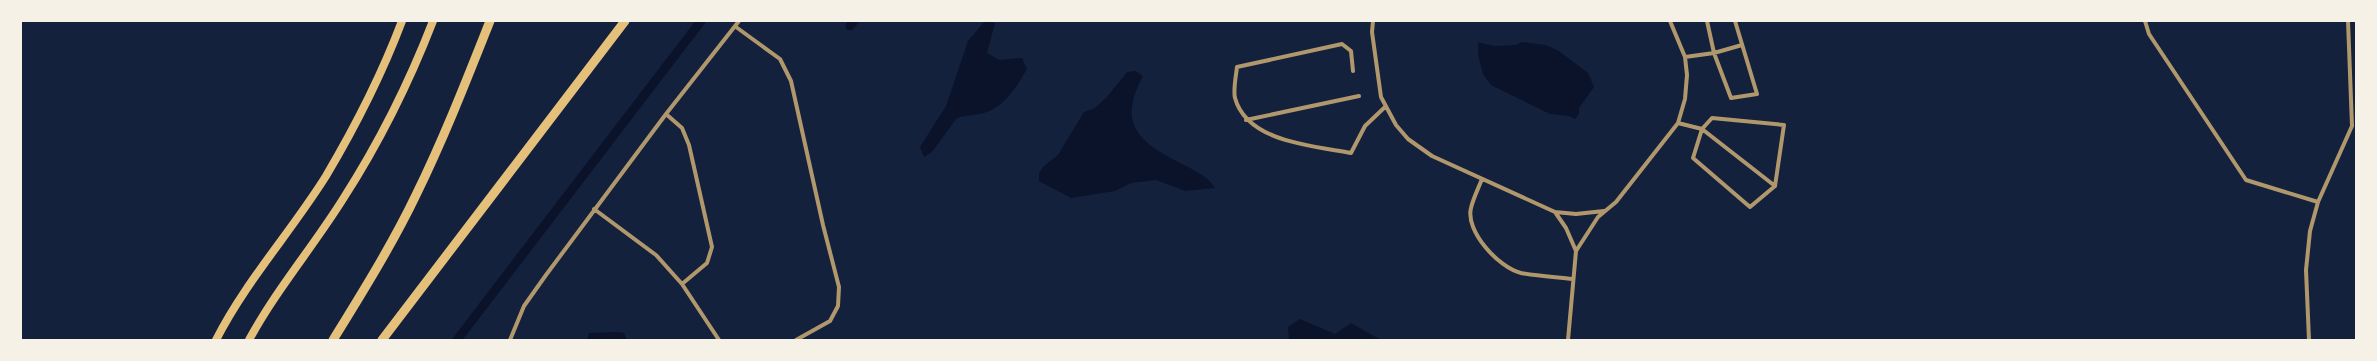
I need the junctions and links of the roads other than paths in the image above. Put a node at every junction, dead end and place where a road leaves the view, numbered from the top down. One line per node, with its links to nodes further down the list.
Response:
1 (402, 21): 33 (main road)
2 (433, 21): 34 (main road)
3 (490, 21): 35 (highway)
4 (625, 21): 36 (highway)
5 (739, 21): 12 (street)
6 (1373, 21): 18 (street)
7 (1670, 21): 15 (street)
8 (1707, 21): 14 (street)
9 (1735, 21): 13 (street)
10 (2145, 21): 26 (street)
11 (2348, 21): 22 (street)
12 (736, 27): 19 (street); 39 (street)
13 (1742, 45): 14 (street); 14 (street)
14 (1714, 52): 15 (street)
15 (1685, 56): 21 (street)
16 (1353, 71): 20 (street)
17 (1359, 96): 20 (street)
18 (1385, 107): 20 (street); 24 (street)
19 (666, 114): 27 (street); 32 (street)
20 (1246, 120)
21 (1678, 123): 23 (street); 28 (street)
22 (2354, 126): 26 (street)
23 (1702, 129): 25 (street); 25 (street); 25 (street)
24 (1482, 179): 29 (street); 31 (street)
25 (1775, 186)
26 (2318, 202): 41 (street)
27 (594, 209): 32 (street); 37 (street)
28 (1606, 211): 29 (street); 30 (street)
29 (1555, 212): 30 (street)
30 (1576, 251): 31 (street)
31 (1573, 278): 40 (street)
32 (682, 284): 38 (street)
33 (216, 340)
34 (249, 340)
35 (333, 340)
36 (382, 340)
37 (510, 340)
38 (719, 340)
39 (796, 340)
40 (1568, 340)
41 (2309, 340)

